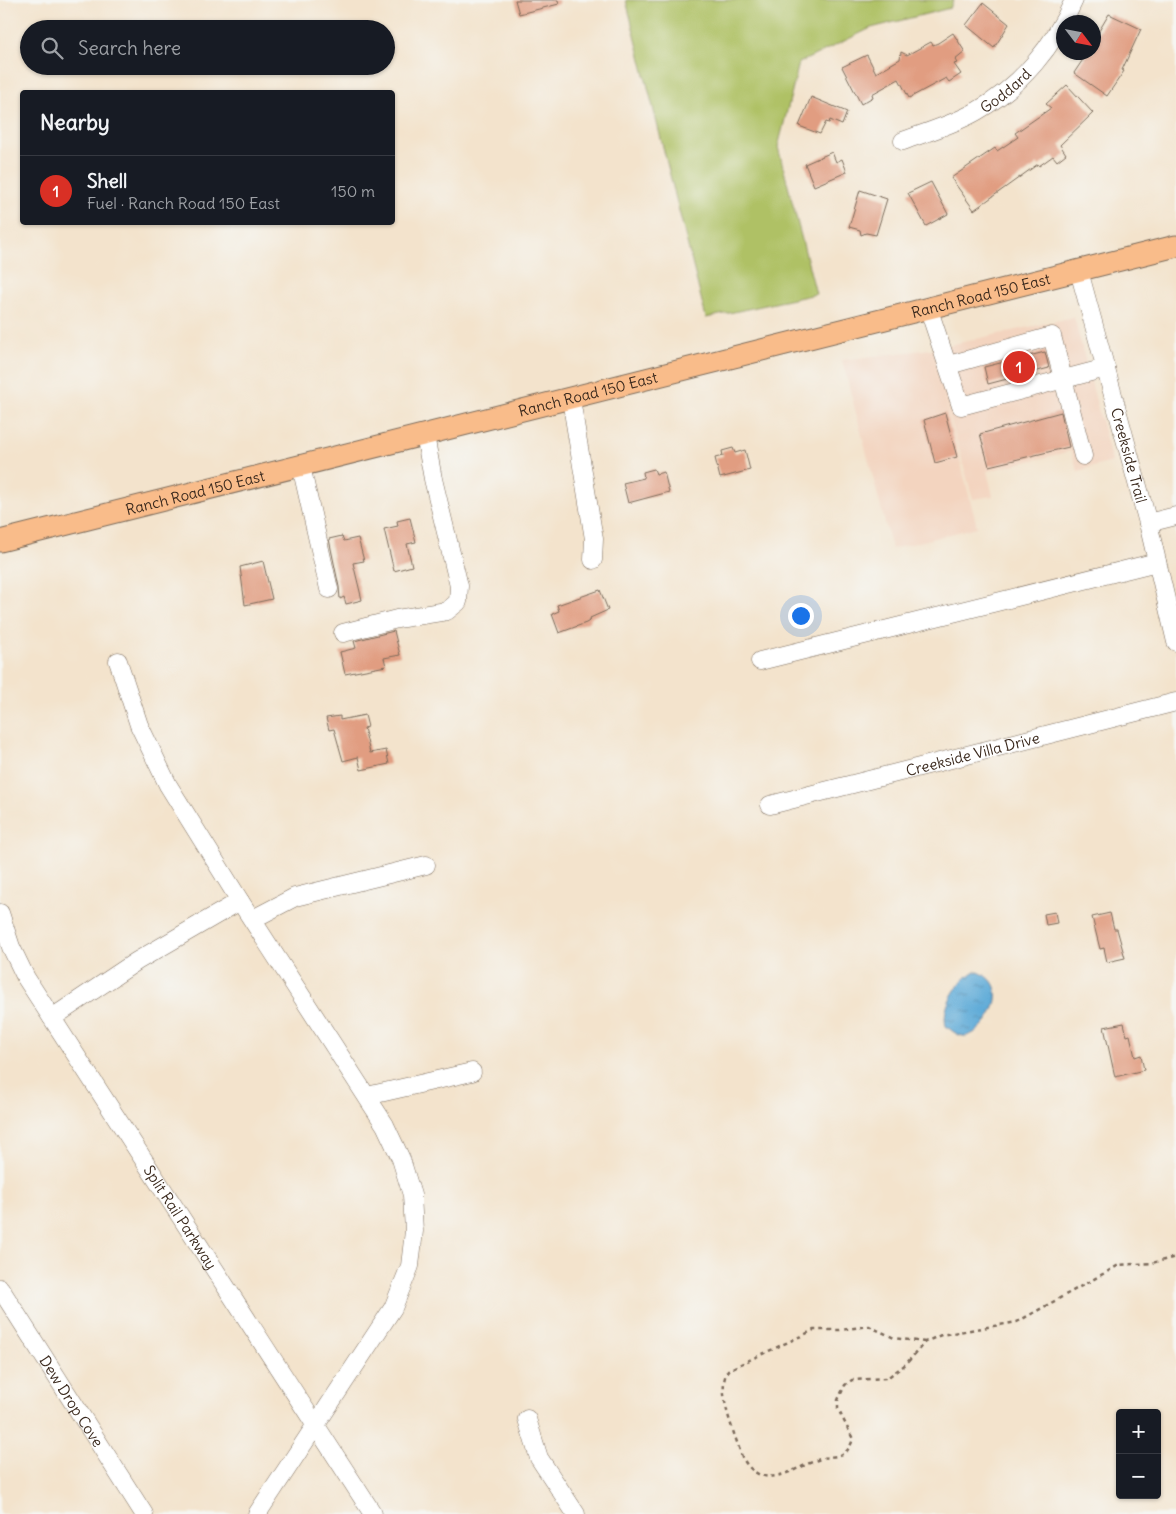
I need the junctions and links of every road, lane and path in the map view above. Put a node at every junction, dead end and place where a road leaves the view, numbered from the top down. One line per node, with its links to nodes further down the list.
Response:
1 (1074, 0): 2 (street, Goddard)
2 (903, 141)
3 (1176, 246): 4 (main road, Ranch Road 150 East)
4 (1079, 271): 5 (main road, Ranch Road 150 East); 7 (street, Creekside Trail)
5 (929, 310): 6 (street); 9 (main road, Ranch Road 150 East)
6 (949, 365): 8 (street); 8 (street)
7 (1106, 368): 8 (street); 14 (street, Creekside Trail)
8 (1062, 379): 11 (street)
9 (571, 399): 10 (main road, Ranch Road 150 East); 16 (street)
10 (425, 435): 12 (main road, Ranch Road 150 East); 19 (street)
11 (1083, 456)
12 (301, 466): 15 (main road, Ranch Road 150 East); 18 (street)
13 (1176, 516): 14 (street)
14 (1148, 523): 17 (street, Creekside Trail)
15 (0, 541)
16 (593, 560)
17 (1157, 562): 20 (street, Creekside Trail); 22 (street)
18 (329, 589)
19 (343, 633)
20 (1176, 642)
21 (118, 660): 26 (street)
22 (760, 661)
23 (1176, 702): 24 (street, Creekside Villa Drive)
24 (770, 805)
25 (426, 865): 28 (street)
26 (240, 901): 28 (street); 29 (street)
27 (0, 913): 29 (street, Split Rail Parkway)
28 (253, 919): 31 (street)
29 (52, 1018): 36 (street, Split Rail Parkway)
30 (472, 1072): 31 (street)
31 (367, 1096): 36 (street)
32 (1176, 1257): 34 (path)
33 (0, 1288): 37 (street, Dew Drop Cove)
34 (925, 1342): 34 (path)
35 (526, 1419): 40 (street)
36 (316, 1426): 38 (street); 39 (street, Split Rail Parkway)
37 (144, 1514)
38 (257, 1514)
39 (373, 1514)
40 (576, 1514)

